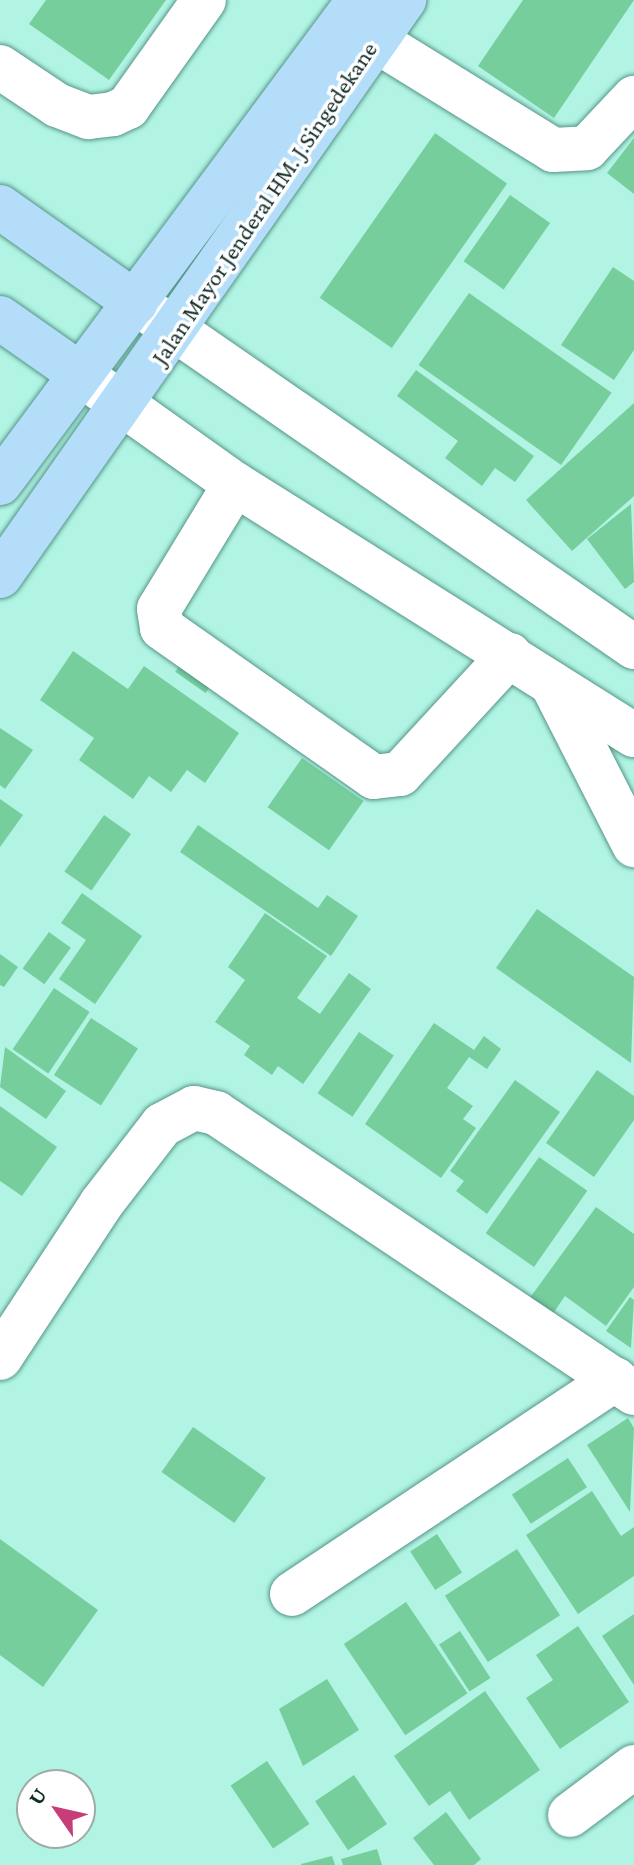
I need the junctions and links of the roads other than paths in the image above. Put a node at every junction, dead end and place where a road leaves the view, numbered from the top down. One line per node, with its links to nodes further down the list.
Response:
1 (204, 0): 5 (street)
2 (359, 0): 8 (main road, Jalan Mayor Jenderal HM. J.Singedekane)
3 (404, 0): 4 (main road, Jalan Mayor Jenderal HM. J.Singedekane)
4 (375, 40): 6 (street); 10 (main road, Jalan Mayor Jenderal HM. J.Singedekane)
5 (0, 67)
6 (634, 98)
7 (0, 207): 8 (main road)
8 (136, 303): 10 (street); 11 (main road, Jalan Mayor Jenderal HM. J.Singedekane)
9 (0, 318): 11 (main road)
10 (178, 331): 12 (main road, Jalan Mayor Jenderal HM. J.Singedekane); 16 (street)
11 (80, 374): 12 (street); 13 (main road, Jalan Mayor Jenderal HM. J.Singedekane)
12 (124, 406): 14 (street); 15 (main road, Jalan Mayor Jenderal HM. J.Singedekane)
13 (0, 483)
14 (235, 484): 17 (street); 17 (street)
15 (0, 576)
16 (634, 647)
17 (510, 655): 18 (street)
18 (552, 684): 19 (street); 20 (street)
19 (634, 735)
20 (634, 845)
21 (0, 1358): 22 (street)
22 (624, 1386): 23 (street)
23 (292, 1594)
24 (634, 1767): 25 (street)
25 (570, 1815)

